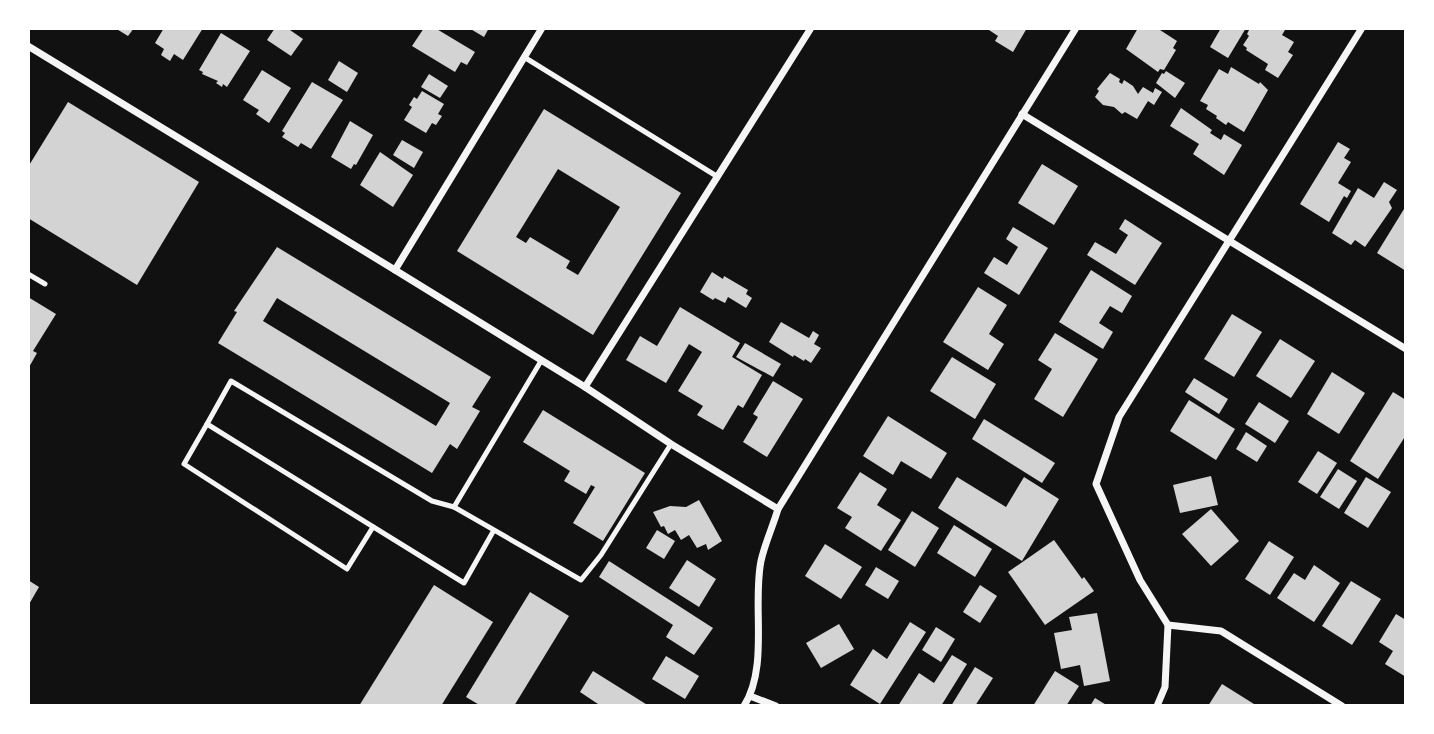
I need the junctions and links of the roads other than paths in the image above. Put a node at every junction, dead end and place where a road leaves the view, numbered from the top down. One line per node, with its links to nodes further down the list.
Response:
1 (542, 28): 6 (street)
2 (811, 28): 8 (street)
3 (1076, 28): 7 (street)
4 (1362, 28): 9 (street)
5 (28, 46): 10 (street)
6 (524, 57): 8 (lane); 10 (street)
7 (1022, 114): 9 (street); 19 (street)
8 (718, 177): 15 (street)
9 (1228, 241): 13 (street); 22 (street)
10 (395, 270): 14 (street)
11 (28, 274): 12 (lane)
12 (46, 285)
13 (1406, 349)
14 (541, 361): 15 (street); 18 (lane)
15 (585, 387): 17 (street)
16 (207, 424): 18 (lane); 20 (lane); 20 (lane)
17 (671, 444): 19 (street); 21 (lane)
18 (454, 507): 21 (lane)
19 (778, 509): 23 (street)
20 (373, 527): 21 (lane)
21 (494, 530)
22 (1168, 625): 26 (street); 27 (street)
23 (750, 696): 24 (street); 25 (street)
24 (744, 706)
25 (775, 706)
26 (1157, 706)
27 (1342, 706)

